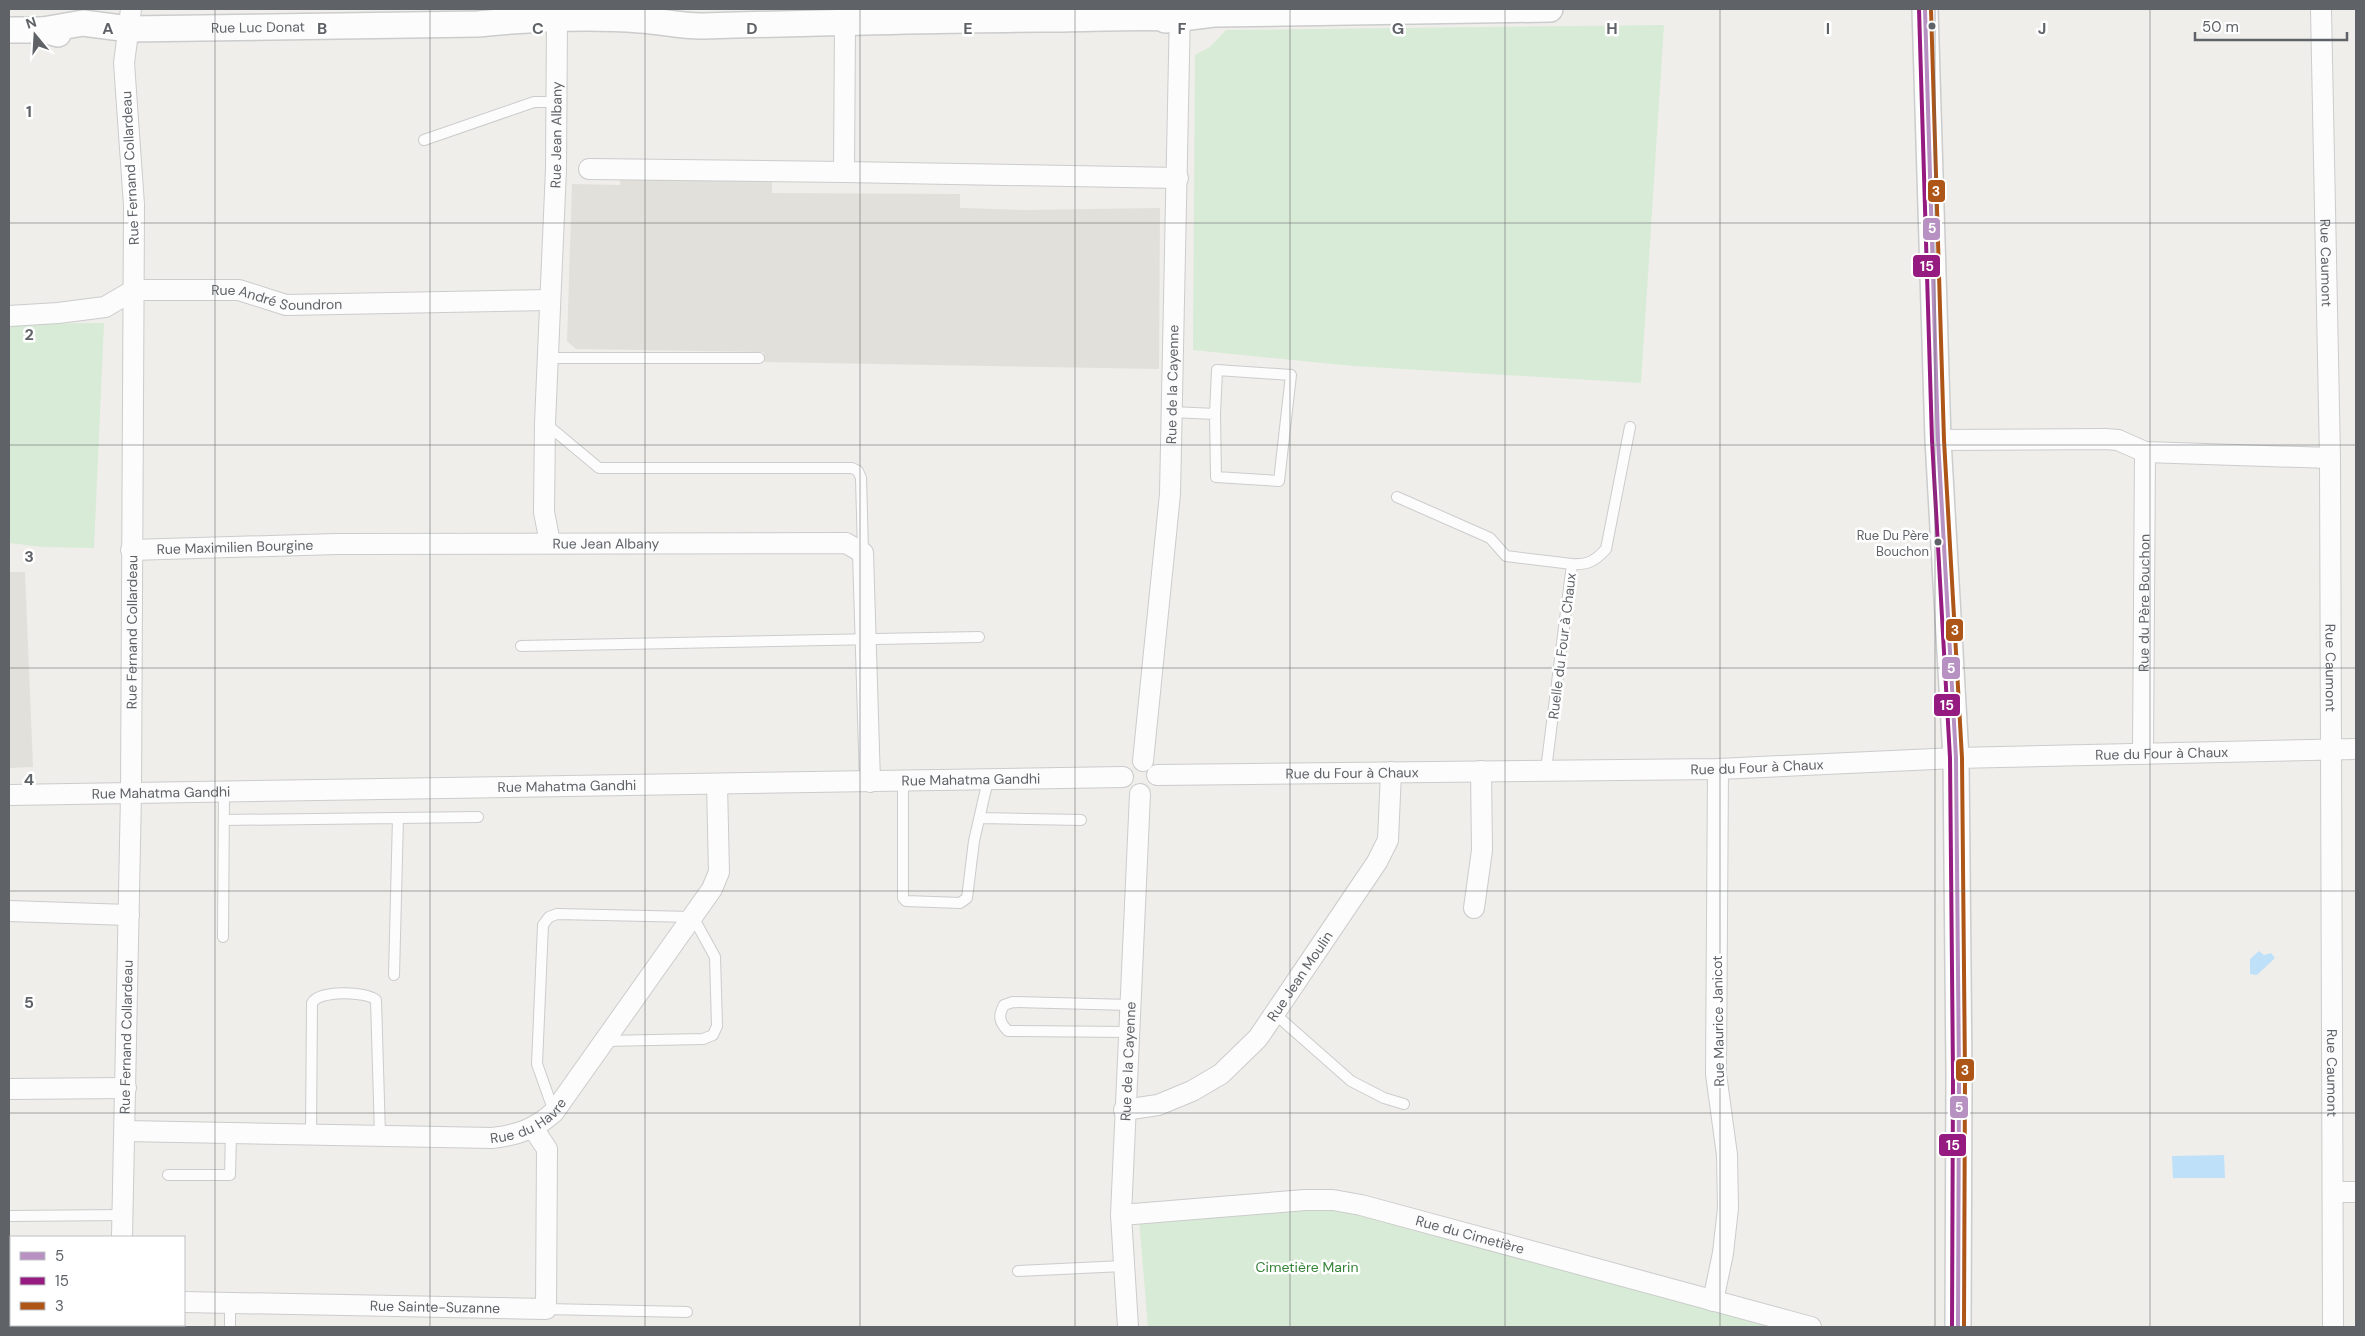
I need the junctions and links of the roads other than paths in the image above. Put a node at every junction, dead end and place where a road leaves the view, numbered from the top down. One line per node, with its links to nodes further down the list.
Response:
1 (1523, 9): 2 (street, Rue Luc Donat); 5 (street, Rue Luc Donat)
2 (1550, 9)
3 (1925, 9): 27 (street)
4 (2321, 9): 29 (street, Rue Caumont)
5 (1398, 10): 6 (street, Rue Luc Donat)
6 (1180, 13): 10 (street, Rue Luc Donat); 17 (street, Rue de la Cayenne)
7 (332, 17): 8 (street, Rue Luc Donat); 11 (street, Rue Luc Donat)
8 (130, 19): 12 (street, Rue Luc Donat); 18 (street, Rue Fernand Collardeau)
9 (672, 19): 10 (street, Rue Luc Donat); 11 (street, Rue Luc Donat)
10 (845, 21): 16 (street)
11 (556, 27): 13 (street, Rue Jean Albany)
12 (9, 30)
13 (556, 102): 14 (lane); 19 (street, Rue Jean Albany)
14 (424, 140)
15 (589, 170): 16 (street)
16 (844, 172): 17 (street)
17 (1178, 178): 23 (street, Rue de la Cayenne)
18 (134, 290): 19 (street, Rue André Soundron); 20 (street, Rue André Soundron); 32 (street, Rue Fernand Collardeau)
19 (549, 300): 21 (street, Rue Jean Albany)
20 (9, 316)
21 (547, 358): 22 (lane); 25 (street, Rue Jean Albany)
22 (759, 358)
23 (1172, 412): 24 (lane); 42 (street, Rue de la Cayenne)
24 (1215, 414): 24 (lane)
25 (545, 423): 31 (street, Rue Jean Albany); 33 (lane)
26 (1630, 427): 34 (lane)
27 (1938, 440): 28 (street); 41 (street)
28 (2145, 452): 29 (street); 40 (street, Rue du Père Bouchon)
29 (2330, 458): 38 (street, Rue Caumont)
30 (1397, 497): 34 (lane, Ruelle du Four à Chaux)
31 (550, 543): 32 (street, Rue Maximilien Bourgine); 33 (street, Rue Jean Albany)
32 (131, 550): 54 (street, Rue Fernand Collardeau)
33 (863, 553): 36 (street)
34 (1572, 564): 44 (lane, Ruelle du Four à Chaux)
35 (979, 638): 36 (lane)
36 (866, 640): 37 (lane); 50 (street)
37 (521, 646)
38 (2331, 749): 39 (street, Rue du Four à Chaux); 40 (street, Rue du Four à Chaux); 83 (street, Rue Caumont)
39 (2356, 749)
40 (2143, 754): 41 (street, Rue du Four à Chaux)
41 (1956, 758): 43 (street, Rue du Four à Chaux); 99 (street)
42 (1143, 761): 47 (street); 48 (street)
43 (1718, 769): 44 (street, Rue du Four à Chaux); 91 (street, Rue Maurice Janicot)
44 (1546, 770): 45 (street, Rue du Four à Chaux)
45 (1481, 771): 46 (street, Rue du Four à Chaux); 62 (street)
46 (1391, 772): 47 (street, Rue du Four à Chaux); 69 (street, Rue Jean Moulin)
47 (1157, 776): 55 (street)
48 (1123, 777): 49 (street, Rue Mahatma Gandhi); 55 (street)
49 (988, 780): 51 (street, Rue Mahatma Gandhi); 59 (lane)
50 (870, 782): 51 (street, Rue Mahatma Gandhi); 52 (street, Rue Mahatma Gandhi)
51 (903, 782): 59 (lane)
52 (717, 784): 53 (street, Rue Mahatma Gandhi); 65 (street, Rue du Havre)
53 (224, 793): 54 (street, Rue Mahatma Gandhi); 60 (lane)
54 (131, 794): 56 (street, Rue Mahatma Gandhi); 64 (street, Rue Fernand Collardeau)
55 (1140, 794): 68 (street, Rue de la Cayenne)
56 (9, 795)
57 (478, 817): 58 (lane)
58 (398, 818): 60 (lane); 67 (lane)
59 (980, 818): 61 (lane)
60 (224, 820): 66 (lane)
61 (1081, 820)
62 (1474, 908)
63 (9, 910): 64 (street)
64 (129, 915): 72 (street, Rue Fernand Collardeau)
65 (693, 917): 71 (street, Rue du Havre); 71 (lane); 76 (lane)
66 (223, 937)
67 (394, 975)
68 (1130, 1004): 70 (street, Rue de la Cayenne); 70 (lane)
69 (1275, 1014): 74 (lane); 75 (street, Rue Jean Moulin)
70 (1128, 1032): 75 (street, Rue de la Cayenne)
71 (604, 1041): 76 (street, Rue du Havre)
72 (126, 1088): 73 (street); 78 (street, Rue Fernand Collardeau)
73 (9, 1089)
74 (1404, 1104)
75 (1124, 1110): 86 (street, Rue de la Cayenne)
76 (554, 1112): 77 (street, Rue du Havre)
77 (534, 1128): 81 (street, Rue du Havre); 94 (street)
78 (125, 1131): 79 (street, Rue du Havre); 85 (street, Rue Fernand Collardeau)
79 (230, 1132): 80 (street, Rue du Havre); 82 (lane)
80 (311, 1134): 81 (street, Rue du Havre); 81 (lane)
81 (380, 1135)
82 (168, 1175)
83 (2334, 1192): 84 (street); 100 (street, Rue Caumont)
84 (2356, 1192)
85 (123, 1215): 87 (lane); 88 (street, Rue Fernand Collardeau)
86 (1121, 1215): 89 (street, Rue de la Cayenne); 91 (street, Rue du Cimetière)
87 (9, 1216)
88 (122, 1236)
89 (1123, 1266): 90 (lane); 97 (street, Rue de la Cayenne)
90 (1018, 1271)
91 (1712, 1301): 98 (street, Rue du Cimetière)
92 (185, 1302): 93 (street, Rue Sainte-Suzanne)
93 (230, 1303): 94 (street, Rue Sainte-Suzanne); 96 (lane)
94 (546, 1309): 95 (lane, Rue Sainte-Suzanne)
95 (687, 1312)
96 (230, 1327)
97 (1128, 1327)
98 (1811, 1327)
99 (1958, 1327)
100 (2333, 1327)

